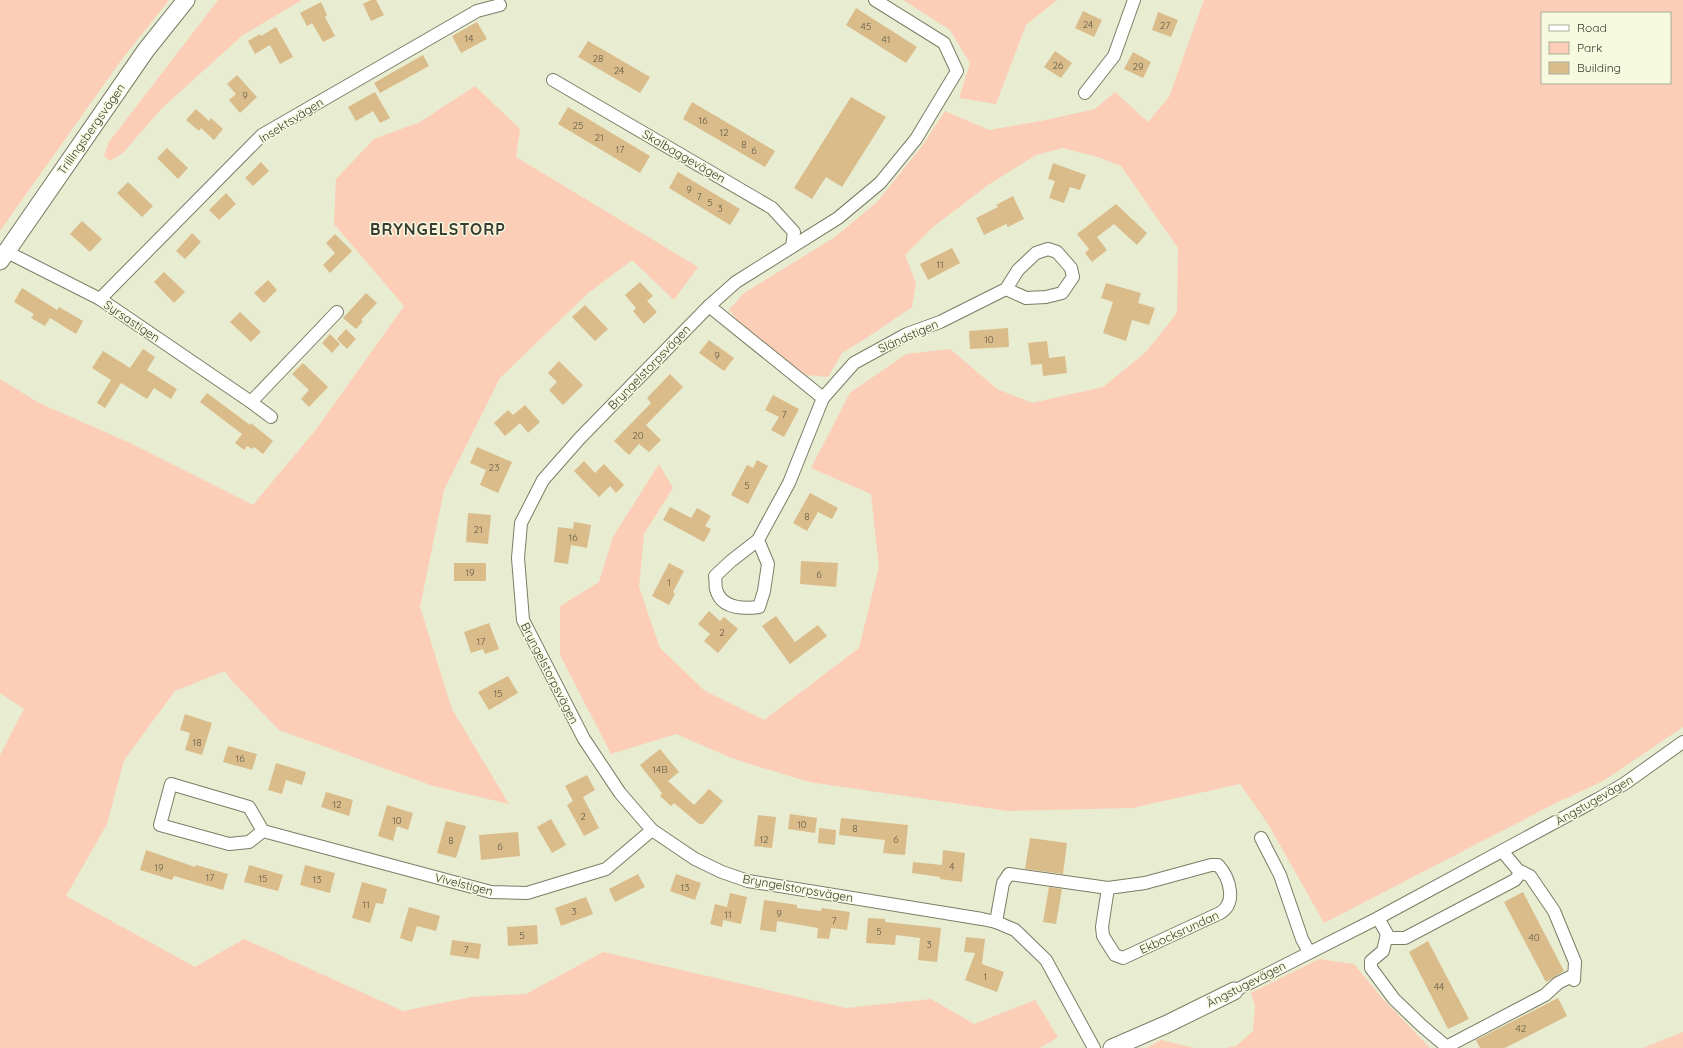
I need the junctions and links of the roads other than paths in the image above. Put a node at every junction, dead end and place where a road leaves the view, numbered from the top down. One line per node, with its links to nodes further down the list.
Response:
1 (186, 0): 8 (street, Trillingsbergsvägen)
2 (875, 0): 7 (street, Bryngelstorpsvägen)
3 (1134, 0): 6 (street)
4 (500, 5): 10 (street, Insektsvägen)
5 (554, 80): 7 (street, Skalbaggevägen)
6 (1084, 93)
7 (792, 247): 11 (street, Bryngelstorpsvägen)
8 (3, 257): 10 (street, Syrsastigen)
9 (1006, 289): 9 (street); 13 (street, Sländstigen)
10 (100, 299): 14 (street, Syrsastigen)
11 (709, 306): 13 (street); 18 (street, Bryngelstorpsvägen)
12 (337, 312): 14 (street)
13 (823, 398): 16 (street, Sländstigen)
14 (251, 402): 15 (street, Syrsastigen)
15 (271, 418)
16 (758, 540): 16 (street, Sländstigen)
17 (1683, 742): 21 (street, Ängstugevägen)
18 (652, 830): 19 (street, Vivelstigen); 25 (street, Bryngelstorpsvägen)
19 (263, 831): 19 (street)
20 (1261, 838): 27 (street)
21 (1502, 851): 22 (street); 24 (street, Ängstugevägen)
22 (1521, 872): 26 (street); 29 (street)
23 (1108, 888): 23 (street, Ekbocksrundan); 25 (street, Ekbocksrundan)
24 (1378, 918): 26 (street); 27 (street, Ängstugevägen)
25 (996, 922): 30 (street, Bryngelstorpsvägen)
26 (1386, 938): 29 (street)
27 (1309, 952): 28 (street, Ängstugevägen)
28 (1234, 991): 31 (street, Ängstugevägen)
29 (1447, 1047)
30 (1094, 1048)
31 (1112, 1048)

